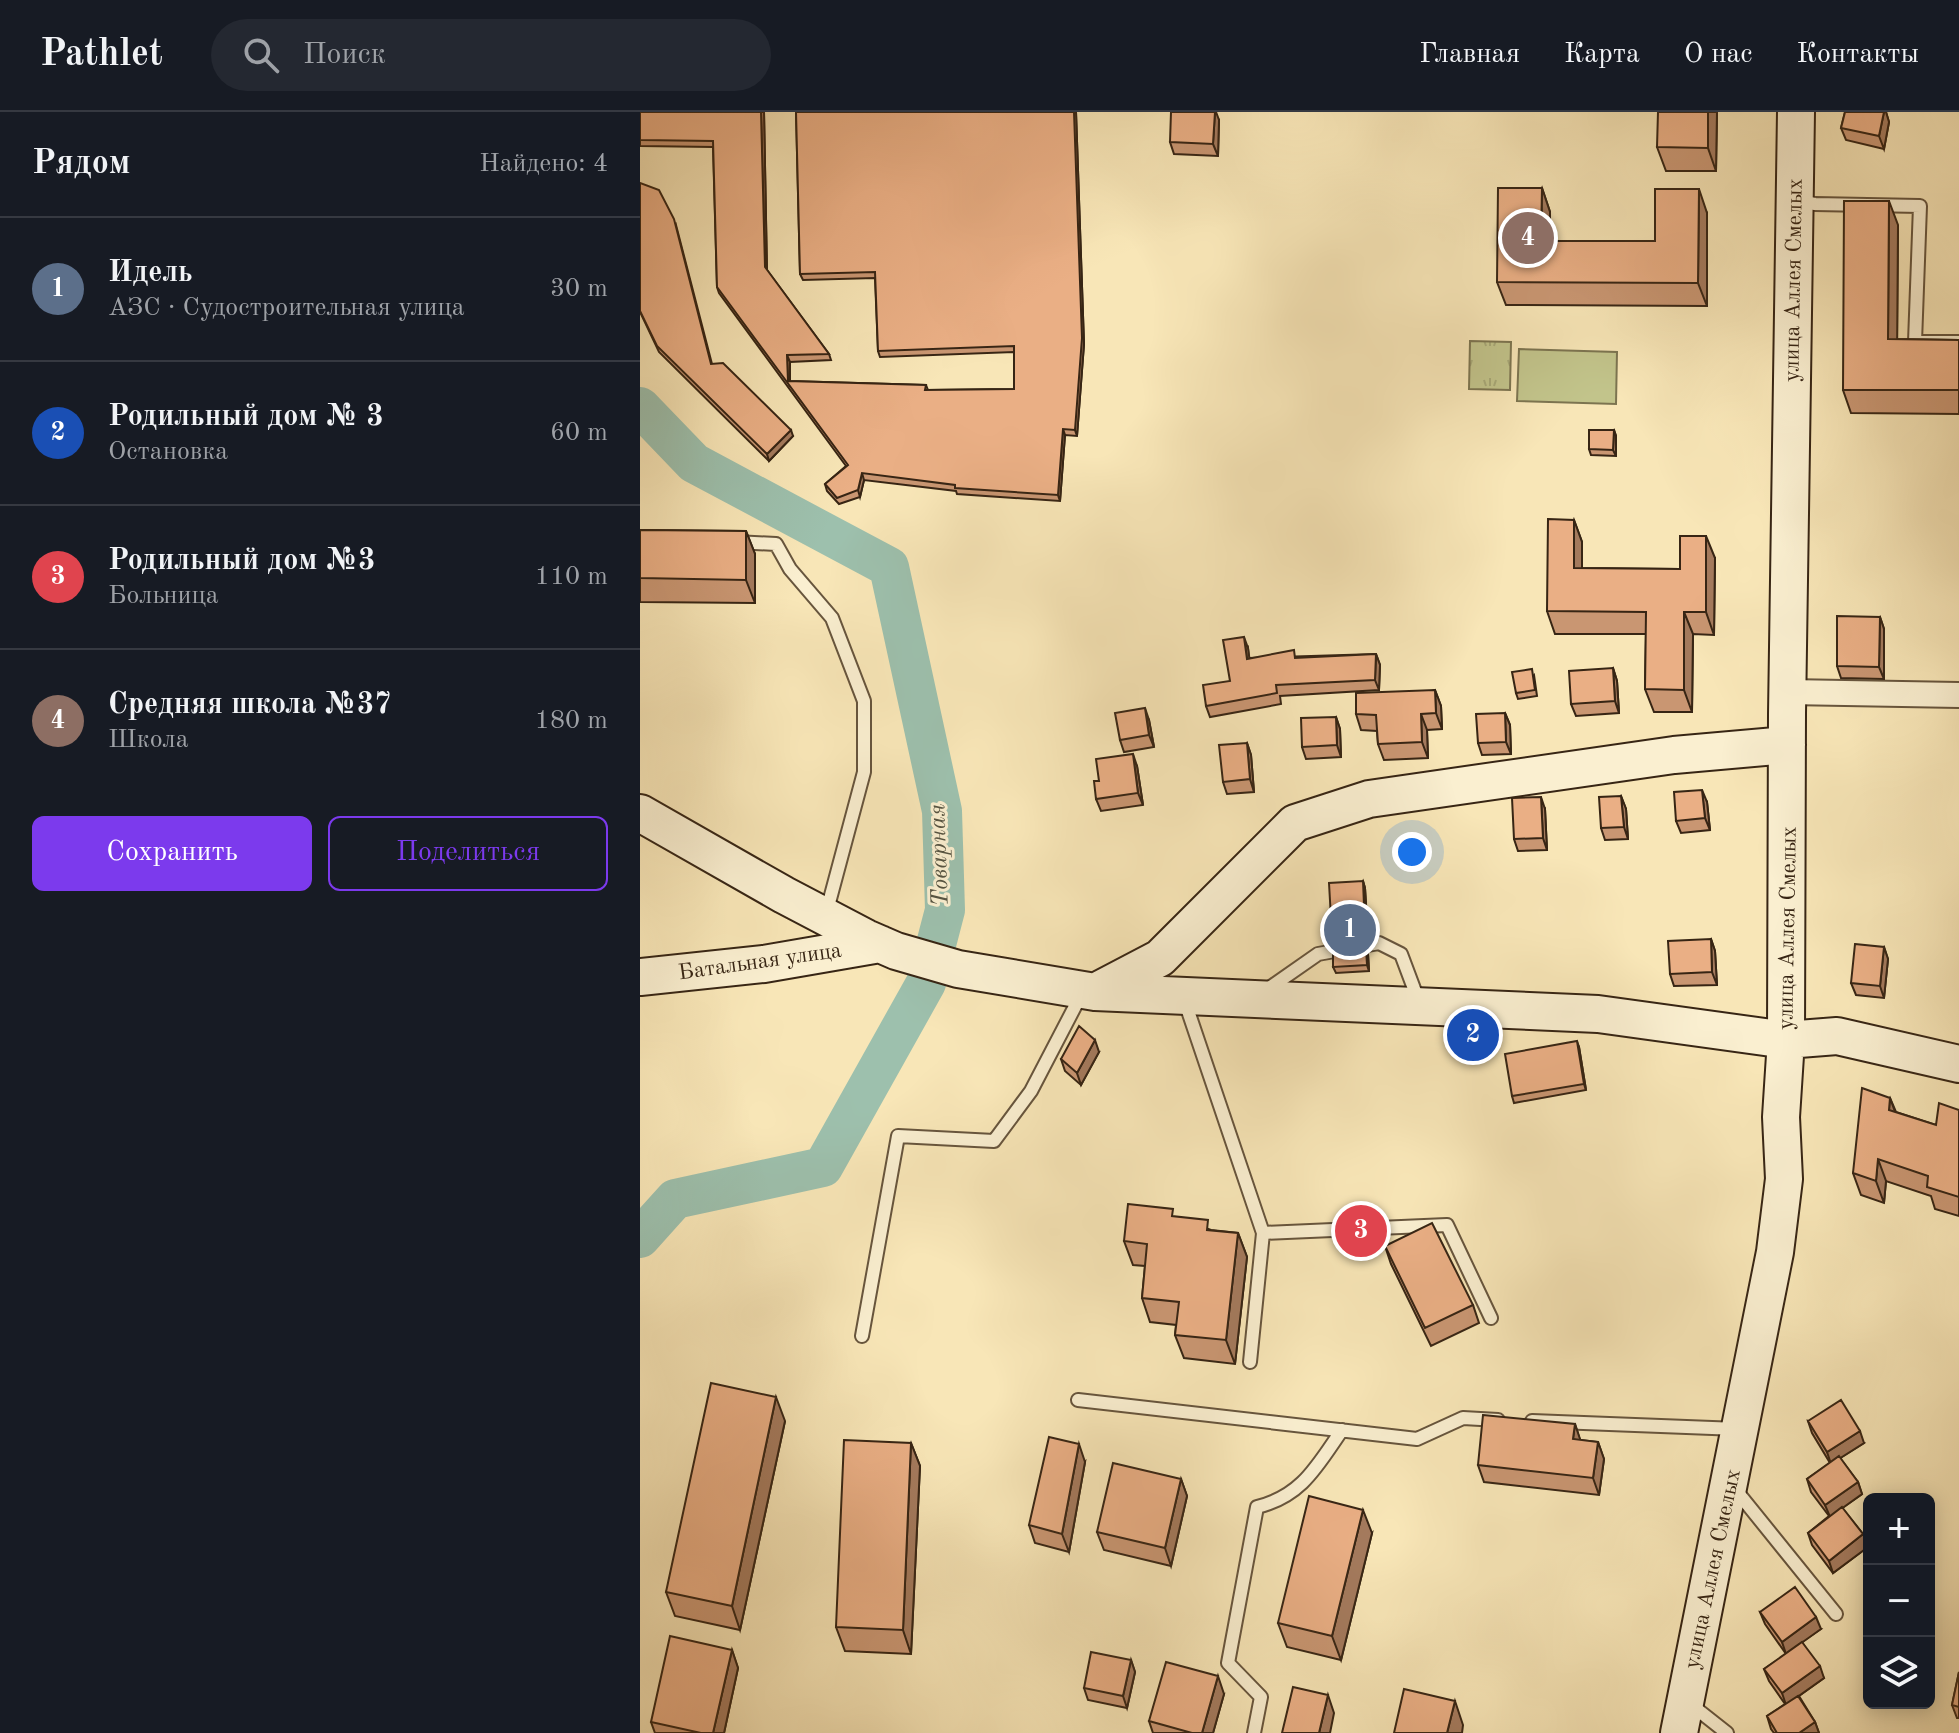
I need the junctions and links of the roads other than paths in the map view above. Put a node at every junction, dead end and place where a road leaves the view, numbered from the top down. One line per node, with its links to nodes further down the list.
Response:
1 (1796, 112): 2 (main road, улица Аллея Смелых)
2 (1796, 200): 3 (lane); 5 (main road, улица Аллея Смелых)
3 (1959, 342)
4 (722, 541): 10 (lane)
5 (1788, 692): 6 (street); 7 (main road, улица Аллея Смелых)
6 (1959, 695)
7 (1787, 745): 12 (main road); 19 (main road, улица Аллея Смелых)
8 (640, 813): 9 (main road)
9 (784, 895): 10 (main road); 13 (main road)
10 (825, 917): 11 (main road)
11 (888, 948): 13 (main road, Батальная улица); 15 (main road)
12 (1160, 958): 15 (main road); 16 (main road)
13 (764, 964): 14 (main road, Батальная улица)
14 (640, 977)
15 (1089, 991): 16 (main road); 23 (lane)
16 (1183, 996): 17 (main road); 21 (lane)
17 (1252, 999): 18 (main road); 18 (lane)
18 (1421, 1006): 19 (main road)
19 (1786, 1040): 20 (main road); 28 (main road, улица Аллея Смелых)
20 (1959, 1064)
21 (1263, 1233): 22 (lane); 24 (lane)
22 (1491, 1318)
23 (862, 1336)
24 (1250, 1362)
25 (1078, 1400): 29 (lane)
26 (1509, 1420): 29 (lane)
27 (1524, 1421): 28 (lane)
28 (1741, 1429): 30 (main road, улица Аллея Смелых)
29 (1342, 1430): 33 (lane)
30 (1730, 1484): 31 (lane); 32 (main road, улица Аллея Смелых)
31 (1836, 1614)
32 (1682, 1717): 34 (lane)
33 (1254, 1733)
34 (1727, 1733)

